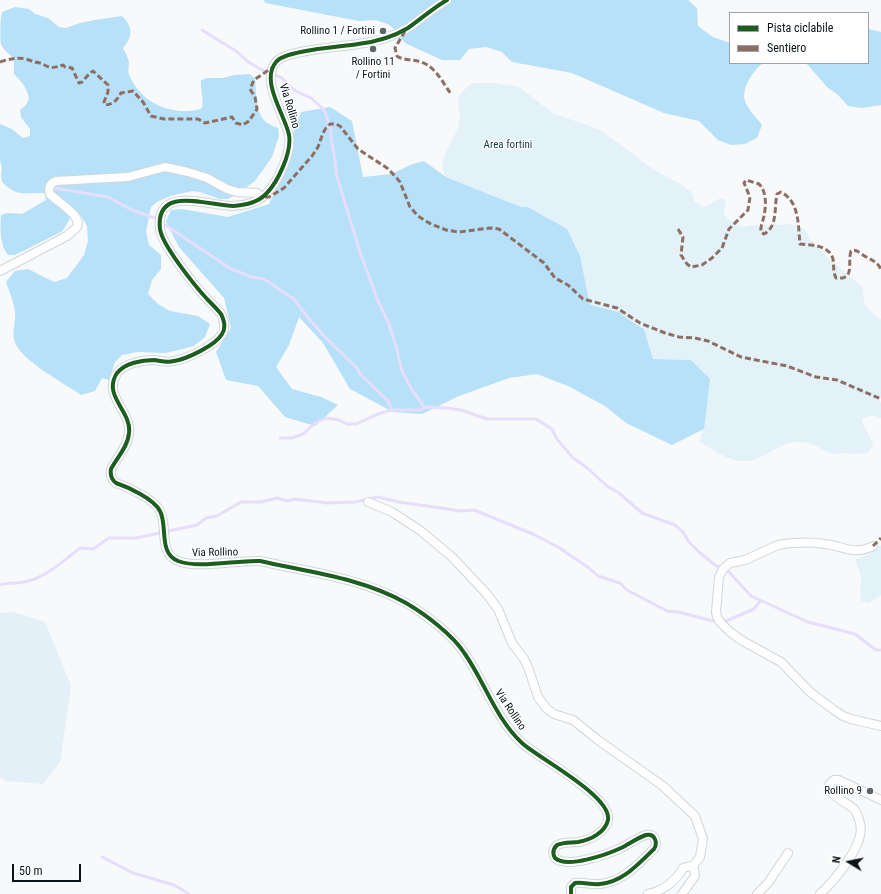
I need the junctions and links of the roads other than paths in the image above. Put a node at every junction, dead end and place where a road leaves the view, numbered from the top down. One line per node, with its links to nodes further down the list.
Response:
1 (447, 0): 2 (street, Via Rollino)
2 (262, 197): 3 (street); 10 (street, Via Rollino)
3 (0, 271)
4 (368, 502): 9 (street)
5 (873, 546): 6 (street)
6 (881, 726)
7 (881, 800): 14 (street)
8 (788, 853): 13 (street)
9 (692, 867): 11 (street); 12 (street)
10 (571, 894)
11 (648, 894)
12 (682, 894)
13 (757, 894)
14 (820, 894)

